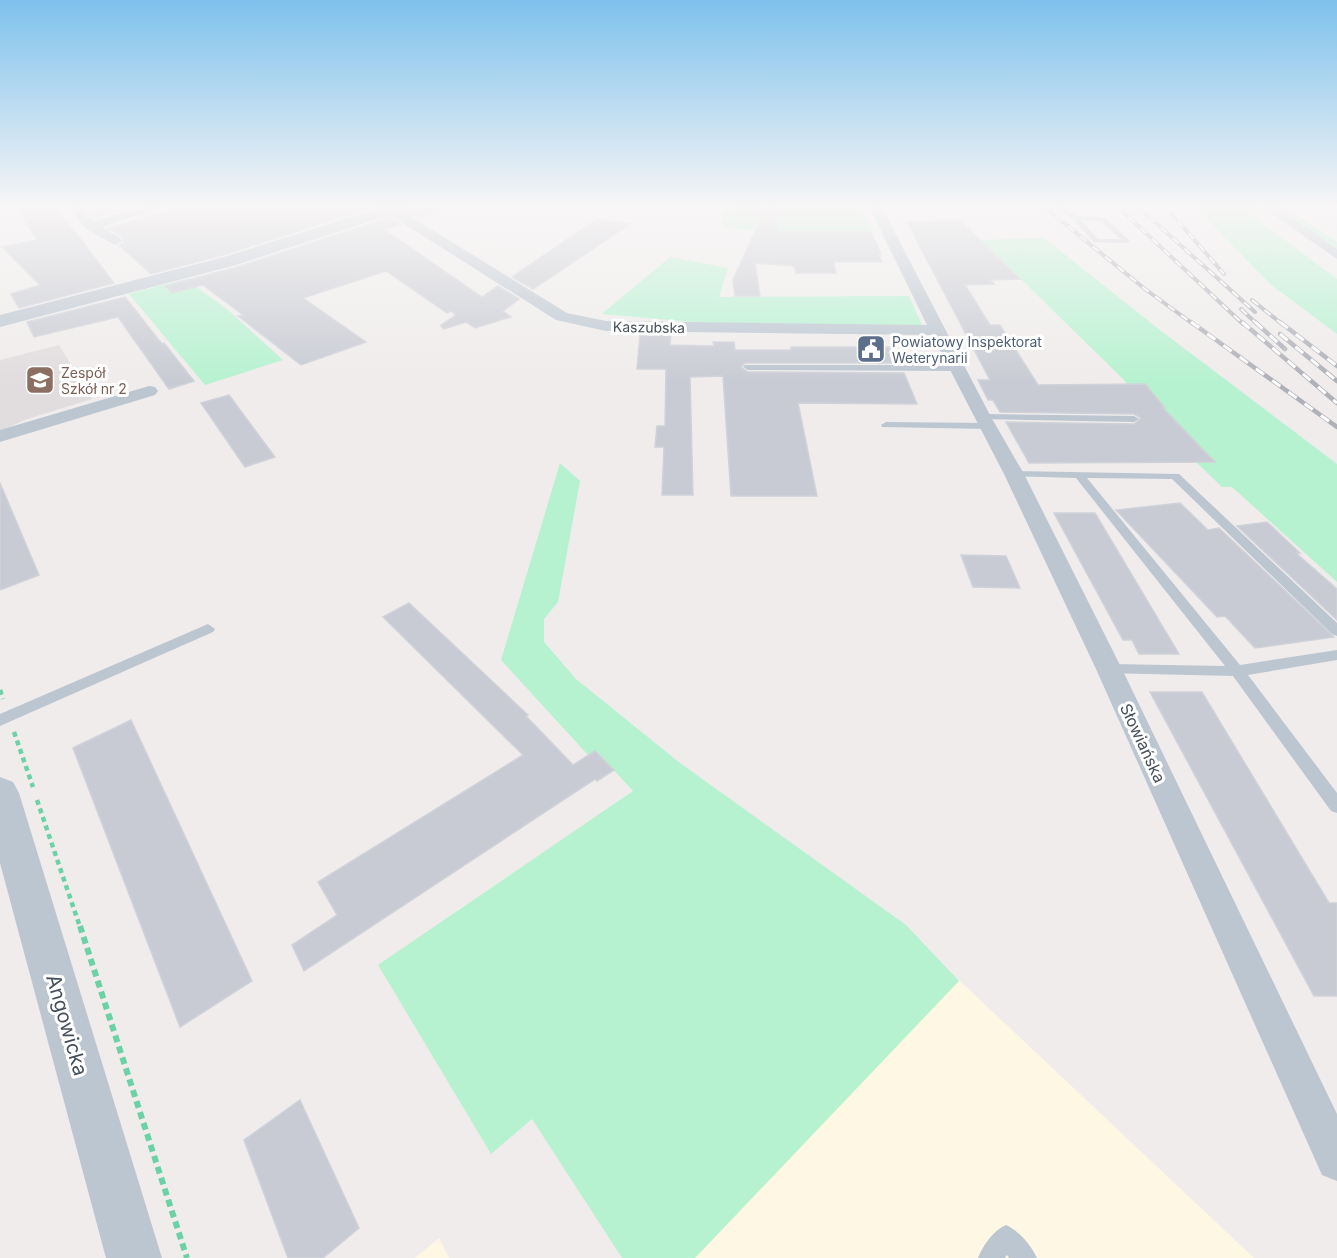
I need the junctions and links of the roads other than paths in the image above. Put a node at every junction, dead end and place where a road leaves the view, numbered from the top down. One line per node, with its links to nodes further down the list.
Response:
1 (216, 265): 4 (street)
2 (479, 265): 5 (street, Kaszubska)
3 (905, 265): 5 (street, Słowiańska)
4 (0, 321)
5 (938, 330): 7 (street, Słowiańska)
6 (748, 368): 7 (lane)
7 (958, 368): 10 (street, Słowiańska)
8 (149, 391): 12 (street)
9 (1134, 419): 10 (lane)
10 (984, 422): 11 (lane); 13 (street, Słowiańska)
11 (886, 424)
12 (0, 436)
13 (1014, 474): 14 (lane); 18 (street, Słowiańska)
14 (1078, 474): 16 (lane); 19 (lane)
15 (208, 629): 20 (lane)
16 (1337, 632)
17 (1337, 655): 19 (lane)
18 (1109, 669): 19 (lane); 23 (street, Słowiańska)
19 (1237, 671): 22 (lane)
20 (4, 718)
21 (0, 793): 24 (street, Angowicka)
22 (1337, 806)
23 (1337, 1160)
24 (134, 1258)
25 (990, 1258): 26 (lane)
26 (1025, 1258)

